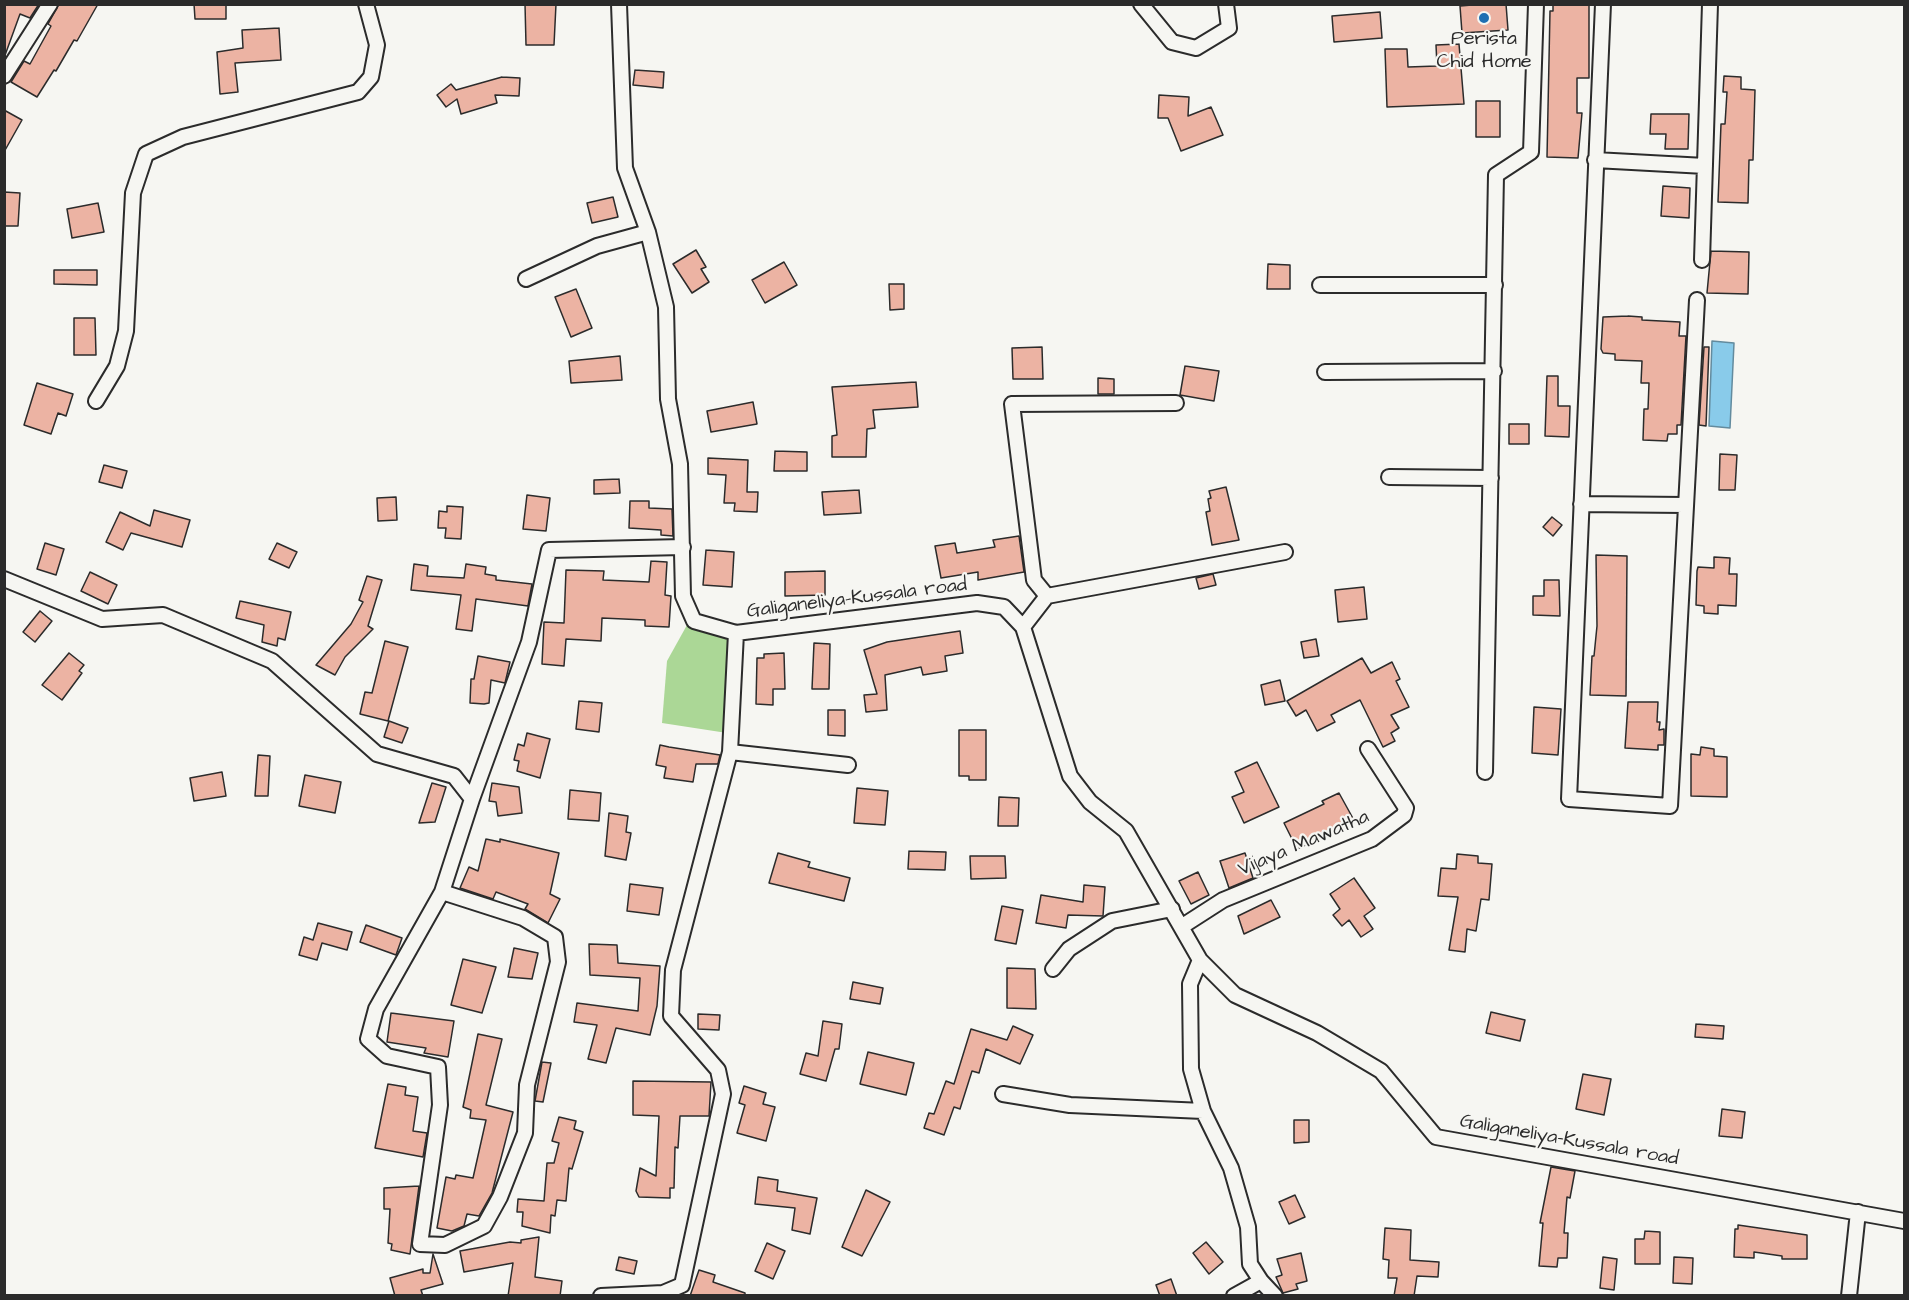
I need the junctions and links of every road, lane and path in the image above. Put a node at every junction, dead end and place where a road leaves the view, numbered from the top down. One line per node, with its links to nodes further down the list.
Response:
1 (50, 4): 9 (street)
2 (366, 4): 20 (street)
3 (618, 4): 12 (street, Galiganeliya-Kussala road)
4 (1141, 4): 5 (street)
5 (1226, 4)
6 (1536, 4): 16 (street)
7 (1604, 4): 10 (street)
8 (1710, 4): 11 (street)
9 (4, 76)
10 (1595, 160): 11 (street); 24 (street)
11 (1705, 166): 13 (street)
12 (648, 232): 14 (street); 26 (street, Galiganeliya-Kussala road)
13 (1702, 260)
14 (526, 279)
15 (1320, 285): 16 (street)
16 (1495, 285): 18 (street)
17 (1697, 300): 25 (street)
18 (1494, 371): 19 (street); 23 (street)
19 (1325, 372)
20 (96, 401)
21 (1176, 403): 29 (street)
22 (1389, 477): 23 (street)
23 (1491, 478): 35 (street)
24 (1581, 504): 25 (street); 25 (street)
25 (1685, 505)
26 (683, 547): 31 (street, Galiganeliya-Kussala road); 36 (street)
27 (1285, 552): 29 (street)
28 (4, 579): 36 (street)
29 (1047, 596): 30 (street)
30 (1023, 627): 31 (street, Galiganeliya-Kussala road); 38 (street, Galiganeliya-Kussala road)
31 (736, 633): 33 (street)
32 (1368, 749): 39 (street, Vijaya Mawatha)
33 (730, 752): 34 (street); 47 (street)
34 (848, 765)
35 (1485, 772)
36 (472, 799): 37 (street)
37 (442, 892): 37 (street)
38 (1172, 909): 39 (street, Galiganeliya-Kussala road); 41 (street)
39 (1181, 927): 40 (street, Galiganeliya-Kussala road)
40 (1200, 960): 43 (street); 44 (street, Galiganeliya-Kussala road)
41 (1053, 969)
42 (1003, 1094): 43 (street)
43 (1203, 1111): 46 (street)
44 (1858, 1212): 45 (street, Galiganeliya-Kussala road); 50 (street)
45 (1905, 1221)
46 (1261, 1281): 48 (street); 49 (street)
47 (601, 1296)
48 (1234, 1296)
49 (1275, 1296)
50 (1849, 1296)

